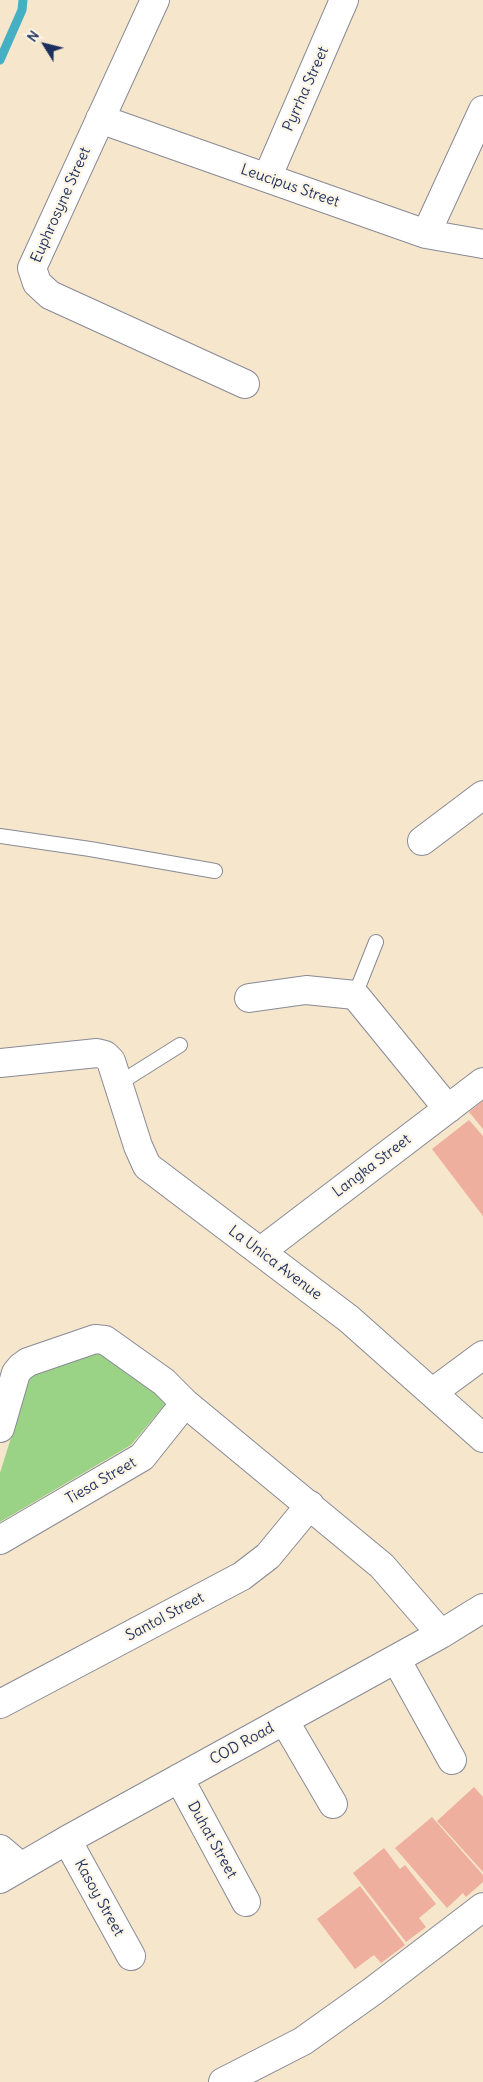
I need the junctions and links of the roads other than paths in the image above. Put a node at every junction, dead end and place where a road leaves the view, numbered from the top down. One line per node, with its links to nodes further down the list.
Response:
1 (155, 0): 4 (street, Euphrosyne Street)
2 (344, 0): 5 (street, Pyrrha Street)
3 (483, 110): 6 (street)
4 (100, 119): 5 (street, Leucipus Street); 8 (street, Euphrosyne Street)
5 (267, 178): 6 (street, Leucipus Street)
6 (426, 234): 7 (street, Leucipus Street)
7 (483, 244)
8 (244, 384)
9 (483, 795): 11 (street)
10 (0, 836): 12 (lane)
11 (422, 841)
12 (215, 871)
13 (376, 942): 14 (lane)
14 (355, 995): 15 (street); 20 (street)
15 (249, 998)
16 (180, 1045): 18 (lane)
17 (0, 1063): 18 (street)
18 (115, 1072): 21 (street, La Unica Avenue)
19 (483, 1082): 20 (street, Langka Street)
20 (448, 1109): 21 (street, Langka Street)
21 (261, 1251): 23 (street, La Unica Avenue)
22 (483, 1355): 23 (street)
23 (433, 1392): 26 (street, La Unica Avenue)
24 (185, 1403): 25 (street); 27 (street); 28 (street, Tiesa Street)
25 (0, 1428)
26 (483, 1438)
27 (310, 1505): 30 (street); 32 (street, Santol Street)
28 (0, 1540)
29 (483, 1608): 30 (street, COD Road)
30 (441, 1634): 31 (street, COD Road)
31 (396, 1659): 33 (street, COD Road); 34 (street)
32 (0, 1704)
33 (284, 1720): 35 (street, COD Road); 36 (street)
34 (452, 1760)
35 (179, 1778): 37 (street, COD Road); 39 (street, Duhat Street)
36 (333, 1804)
37 (67, 1840): 38 (street, COD Road); 41 (street, Kasoy Street)
38 (7, 1865)
39 (246, 1902)
40 (483, 1907): 42 (street)
41 (131, 1956)
42 (223, 2082)

